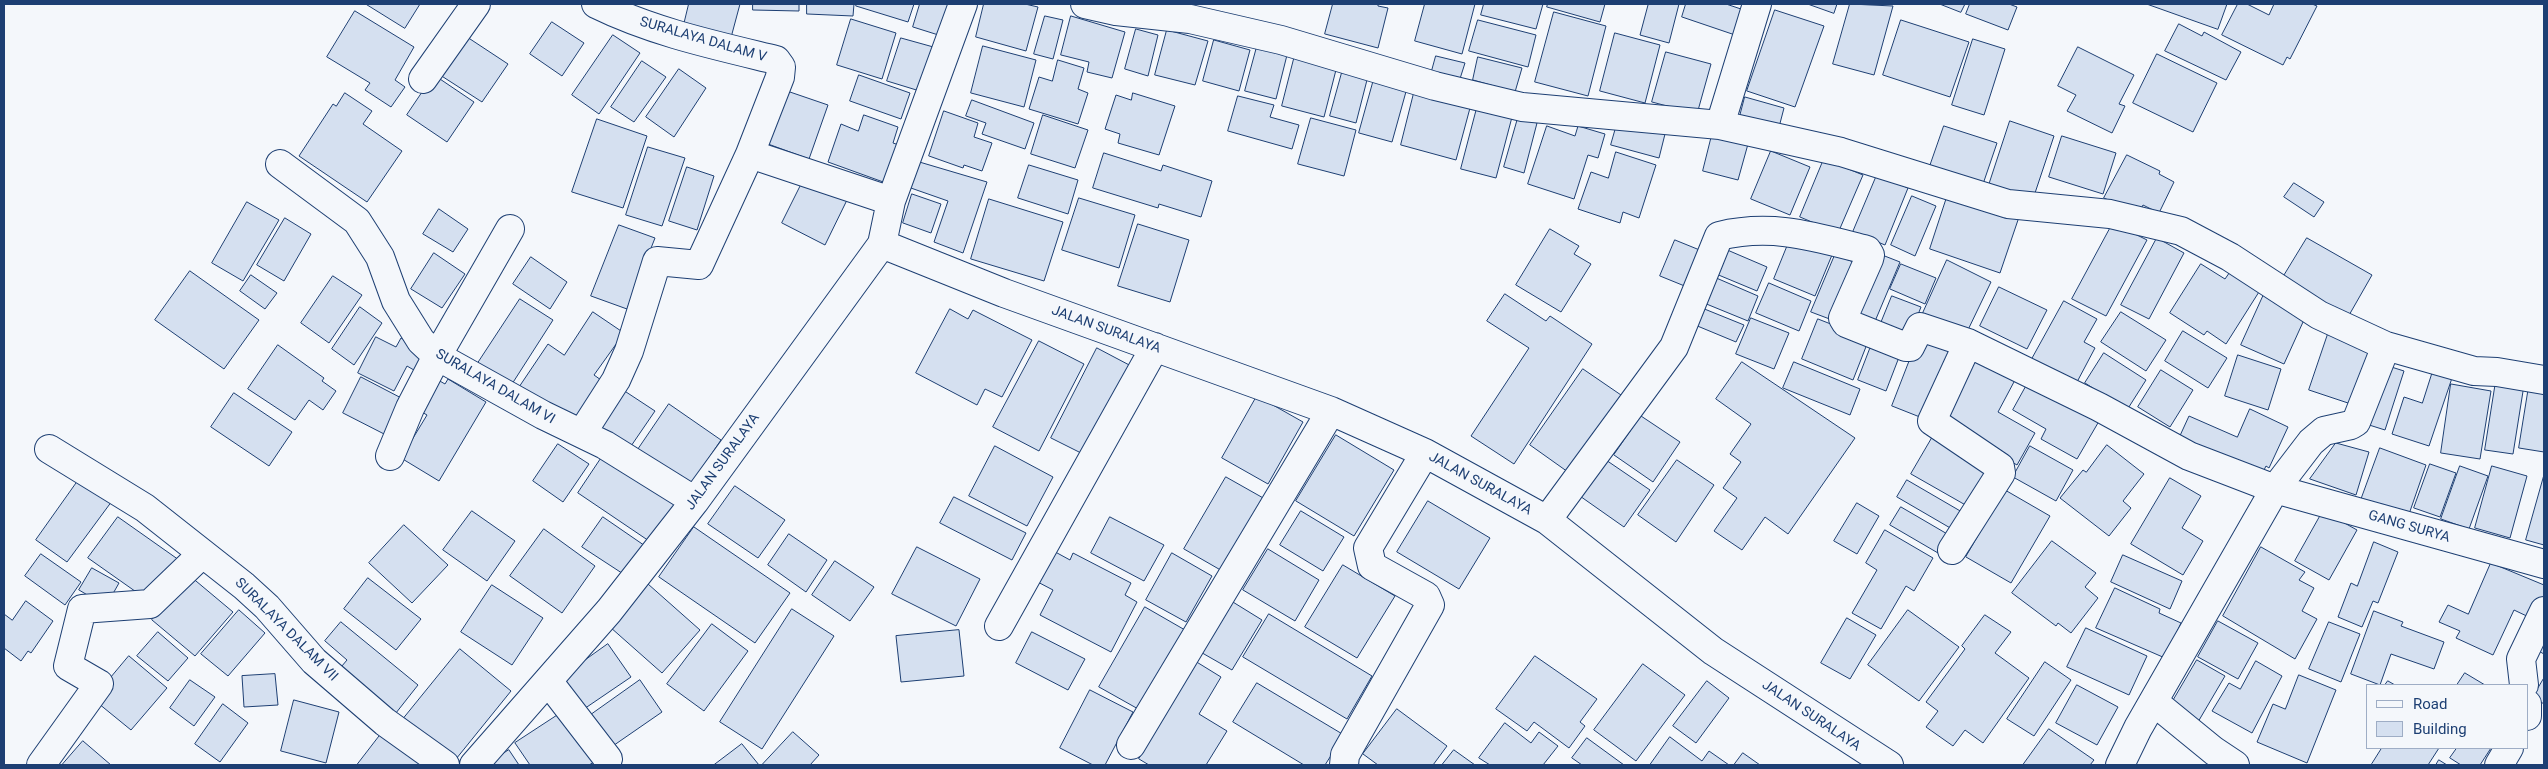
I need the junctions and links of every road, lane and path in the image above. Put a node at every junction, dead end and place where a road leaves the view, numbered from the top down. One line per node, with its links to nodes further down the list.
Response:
1 (476, 4): 6 (street)
2 (596, 4): 8 (street, SURALAYA DALAM V)
3 (963, 4): 10 (street)
4 (1086, 4): 7 (street)
5 (1757, 4): 7 (street)
6 (422, 79)
7 (1720, 125): 14 (street)
8 (750, 154): 10 (street); 19 (street)
9 (280, 164): 16 (street, SURALAYA DALAM VI)
10 (891, 201): 12 (street)
11 (510, 229): 16 (street)
12 (882, 244): 15 (street, JALAN SURALAYA); 24 (street, JALAN SURALAYA)
13 (1968, 343): 23 (street, GANG SURYA); 25 (street, GANG SURYA); 26 (street)
14 (2386, 346): 17 (street); 23 (street)
15 (1155, 347): 18 (street, JALAN SURALAYA); 30 (street)
16 (437, 356): 19 (street, SURALAYA DALAM VI); 22 (street)
17 (2544, 380)
18 (1331, 411): 21 (street, JALAN SURALAYA); 34 (street)
19 (582, 433): 24 (street, SURALAYA DALAM VI)
20 (49, 449): 27 (street, SURALAYA DALAM VII)
21 (1425, 453): 25 (street, JALAN SURALAYA); 40 (street)
22 (390, 456)
23 (2275, 489): 28 (street, GANG SURYA); 33 (street)
24 (695, 501): 31 (street, JALAN SURALAYA)
25 (1547, 520): 41 (street, JALAN SURALAYA)
26 (1952, 550)
27 (202, 554): 37 (street); 38 (street, SURALAYA DALAM VII)
28 (2544, 564)
29 (2544, 611): 32 (street)
30 (999, 626)
31 (548, 681): 36 (street); 39 (street, JALAN SURALAYA)
32 (2524, 684)
33 (2154, 702): 42 (street); 43 (street)
34 (1131, 745)
35 (2508, 749): 44 (street)
36 (608, 759)
37 (41, 765)
38 (445, 765)
39 (474, 765)
40 (1344, 765)
41 (1889, 765)
42 (2120, 765)
43 (2235, 765)
44 (2499, 765)

